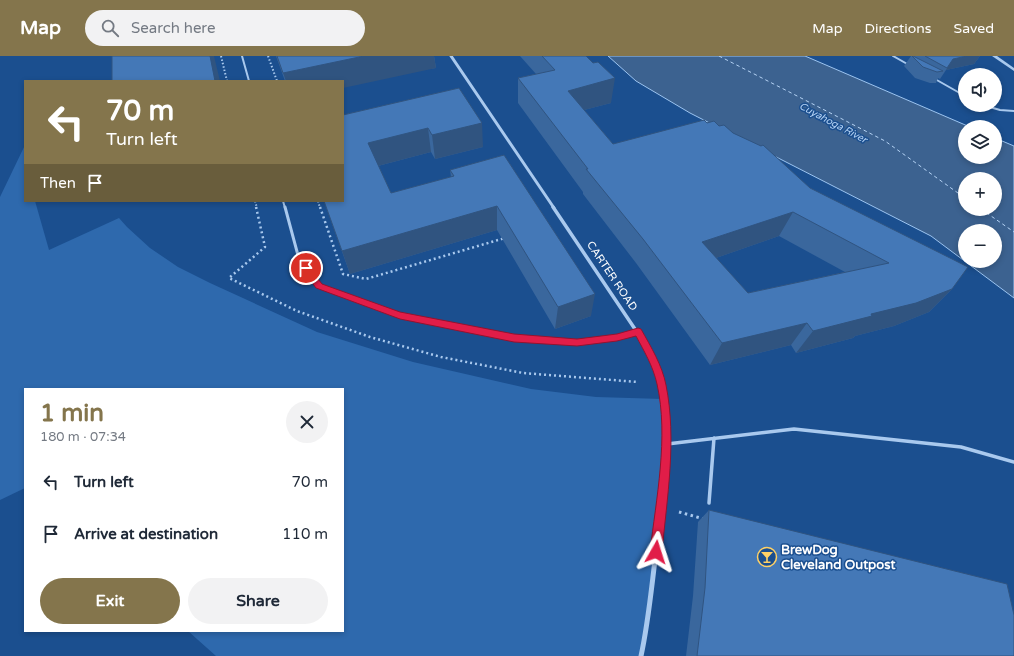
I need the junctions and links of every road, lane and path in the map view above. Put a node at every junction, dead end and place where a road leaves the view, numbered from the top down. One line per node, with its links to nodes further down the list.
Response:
1 (221, 56): 10 (path)
2 (242, 56): 11 (lane)
3 (268, 56): 12 (path)
4 (451, 56): 19 (street, CARTER ROAD)
5 (893, 56): 7 (lane)
6 (994, 56): 8 (street)
7 (909, 65)
8 (1014, 70)
9 (930, 77): 13 (lane)
10 (227, 80)
11 (249, 80)
12 (277, 80)
13 (958, 92)
14 (1002, 110): 15 (lane)
15 (1014, 111)
16 (282, 202): 19 (lane)
17 (318, 202): 18 (path)
18 (510, 237)
19 (638, 332): 21 (street, CARTER ROAD)
20 (714, 438): 21 (lane); 22 (lane); 23 (lane)
21 (666, 444): 26 (street, CARTER ROAD)
22 (1014, 462)
23 (709, 503)
24 (679, 512): 25 (path)
25 (708, 520)
26 (641, 656)

